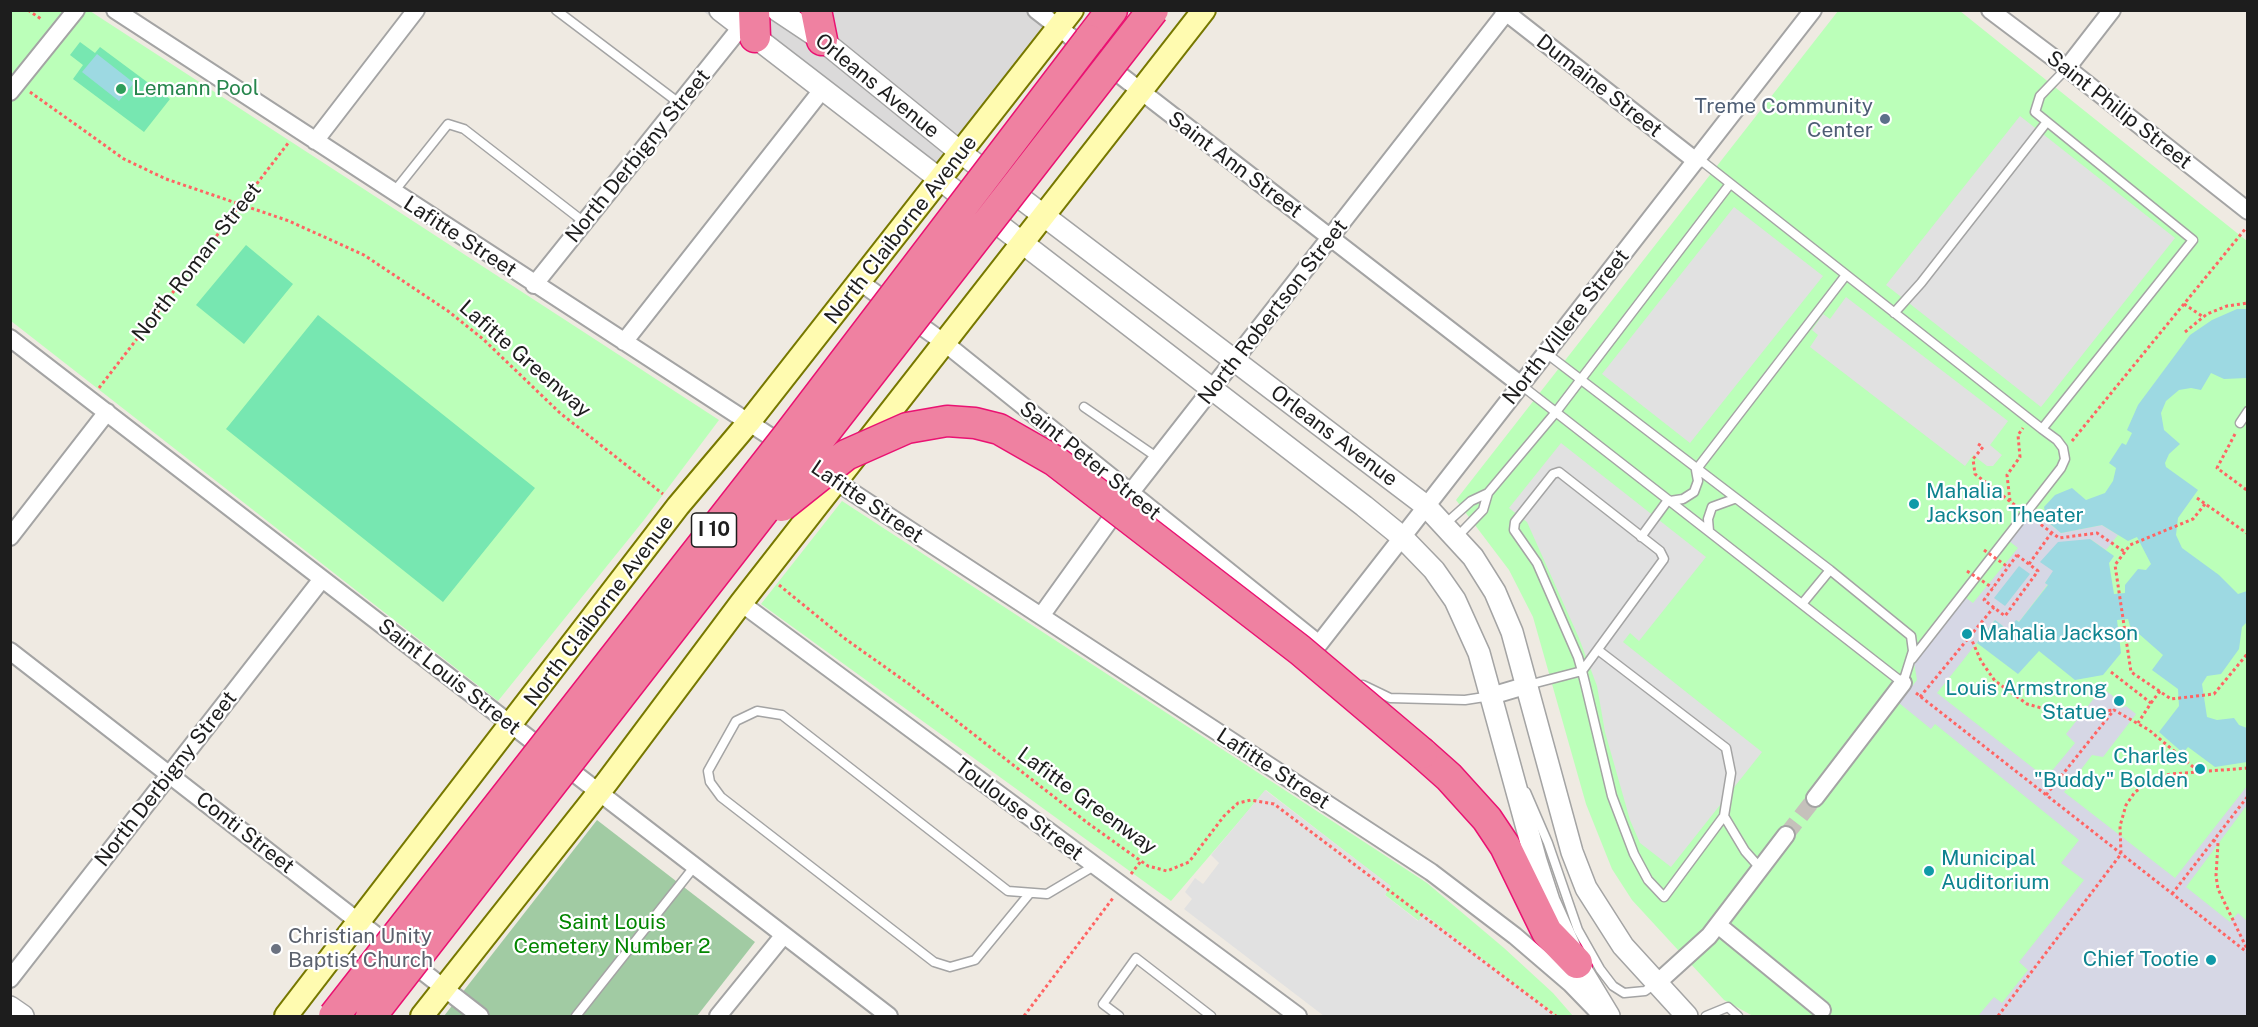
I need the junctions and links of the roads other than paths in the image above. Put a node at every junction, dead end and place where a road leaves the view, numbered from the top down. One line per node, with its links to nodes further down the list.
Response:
1 (76, 10): 23 (street)
2 (115, 10): 28 (street, Lafitte Street)
3 (416, 10): 28 (street)
4 (556, 10): 26 (lane)
5 (720, 10): 18 (street, Orleans Avenue)
6 (777, 10): 20 (street, Orleans Avenue)
7 (816, 10): 20 (highway)
8 (1036, 10): 19 (street, Saint Ann Street)
9 (1072, 10): 19 (main road, North Claiborne Avenue)
10 (1107, 10): 21 (highway)
11 (1112, 10): 21 (highway, I 10)
12 (1153, 10): 68 (highway, I 10, bridge)
13 (1204, 10): 25 (main road)
14 (1813, 10): 30 (street, North Villere Street)
15 (1990, 10): 22 (street, Saint Philip Street)
16 (2112, 10): 22 (street)
17 (1505, 11): 30 (street, Dumaine Street); 37 (street, North Robertson Street)
18 (750, 25): 24 (street, Orleans Avenue); 26 (street, North Derbigny Street)
19 (1058, 28): 25 (street, Saint Ann Street); 29 (main road, North Claiborne Avenue)
20 (822, 40): 29 (street, Orleans Avenue)
21 (1089, 40): 109 (highway, I 10, bridge)
22 (2067, 68): 27 (lane); 34 (street, Saint Philip Street)
23 (14, 88)
24 (822, 90): 31 (street, Orleans Avenue); 44 (street)
25 (1140, 92): 35 (main road); 37 (street, Saint Ann Street)
26 (680, 103): 36 (street, North Derbigny Street)
27 (2046, 123): 42 (lane); 57 (lane)
28 (315, 141): 33 (street, Lafitte Street)
29 (960, 152): 31 (main road, North Claiborne Avenue); 35 (street, Orleans Avenue)
30 (1697, 160): 32 (lane); 46 (street, North Villere Street)
31 (939, 181): 38 (street, Orleans Avenue); 40 (main road, North Claiborne Avenue)
32 (1730, 184): 39 (lane); 48 (lane)
33 (393, 193): 36 (lane); 41 (street, Lafitte Street)
34 (2247, 211)
35 (1045, 215): 38 (main road); 47 (street, Orleans Avenue)
36 (584, 222): 41 (street, North Derbigny Street)
37 (1332, 238): 47 (street, North Robertson Street); 49 (street, Saint Ann Street)
38 (1022, 245): 45 (main road); 50 (street, Orleans Avenue)
39 (1846, 275): 42 (lane); 59 (lane)
40 (860, 282): 45 (street, Saint Peter Street); 55 (main road, North Claiborne Avenue)
41 (534, 285): 44 (street, Lafitte Street)
42 (1894, 312): 57 (lane)
43 (10, 338): 53 (street, Saint Louis Street)
44 (624, 342): 55 (street, Lafitte Street)
45 (946, 344): 60 (main road); 62 (street, Saint Peter Street)
46 (1546, 353): 48 (lane); 49 (street, North Villere Street)
47 (1236, 360): 50 (street, North Robertson Street); 65 (street, Orleans Avenue)
48 (1581, 380): 54 (lane); 59 (lane)
49 (1521, 385): 54 (lane); 65 (street, North Villere Street)
50 (1212, 390): 58 (street, North Robertson Street); 70 (street, Orleans Avenue)
51 (1084, 407): 58 (lane)
52 (2247, 411): 56 (lane)
53 (107, 412): 69 (street); 73 (street, Saint Louis Street)
54 (1556, 412): 61 (lane); 64 (lane)
55 (749, 422): 60 (street, Lafitte Street); 86 (main road, North Claiborne Avenue)
56 (2240, 423)
57 (2042, 429): 80 (lane)
58 (1158, 458): 62 (street, North Robertson Street)
59 (1696, 470): 63 (lane); 64 (lane)
60 (836, 481): 74 (main road); 76 (street, Lafitte Street)
61 (1488, 493): 67 (lane); 67 (lane)
62 (1130, 494): 76 (street, North Robertson Street); 77 (street, Saint Peter Street)
63 (1734, 499): 66 (lane); 72 (lane)
64 (1669, 500): 66 (lane); 71 (lane)
65 (1426, 506): 67 (street, Orleans Avenue); 70 (street, North Villere Street)
66 (1709, 531): 75 (lane)
67 (1450, 532): 84 (street, Orleans Avenue)
68 (747, 534): 100 (highway, bridge); 110 (highway, I 10, bridge)
69 (10, 537)
70 (1402, 537): 77 (street, North Villere Street); 85 (street, Orleans Avenue)
71 (1641, 537): 78 (lane); 81 (lane)
72 (1830, 570): 75 (lane); 80 (lane)
73 (322, 579): 86 (street, Saint Louis Street); 88 (street, North Derbigny Street)
74 (741, 603): 89 (main road); 93 (street, Toulouse Street)
75 (1802, 604): 83 (lane)
76 (1041, 616): 119 (street, Lafitte Street)
77 (1319, 644)
78 (1598, 650): 81 (lane); 91 (lane)
79 (10, 651): 88 (street, Conti Street)
80 (1911, 661): 83 (lane)
81 (1582, 671): 84 (lane); 91 (lane)
82 (1352, 675): 85 (lane)
83 (1903, 683): 90 (street)
84 (1528, 685): 85 (street); 102 (street, Orleans Avenue)
85 (1491, 696): 87 (street, Orleans Avenue)
86 (512, 726): 89 (street, Saint Louis Street); 97 (main road, North Claiborne Avenue)
87 (1508, 757): 100 (street, Orleans Avenue); 102 (lane)
88 (169, 774): 97 (street, Conti Street); 101 (street, North Derbigny Street)
89 (599, 793): 94 (street, Saint Louis Street); 103 (main road)
90 (1815, 798)
91 (1724, 816): 95 (lane)
92 (1786, 835): 95 (street)
93 (1094, 866): 96 (lane); 118 (street, Toulouse Street)
94 (694, 867): 99 (street, Saint Louis Street); 113 (lane)
95 (1761, 869): 98 (street)
96 (1030, 892): 96 (lane)
97 (358, 921): 103 (street, Conti Street); 108 (main road, North Claiborne Avenue)
98 (1718, 925): 102 (street); 105 (street)
99 (783, 936): 114 (street); 115 (street, Saint Louis Street)
100 (1577, 963): 120 (street, Orleans Avenue)
101 (10, 979)
102 (1656, 984): 121 (street, Orleans Avenue)
103 (444, 988): 111 (main road); 112 (street, Conti Street)
104 (10, 1007): 107 (street)
105 (1822, 1010)
106 (1199, 1013): 116 (lane); 117 (lane)
107 (23, 1017)
108 (286, 1017)
109 (334, 1017)
110 (371, 1017)
111 (422, 1017)
112 (480, 1017)
113 (576, 1017)
114 (718, 1017)
115 (889, 1017)
116 (1119, 1017)
117 (1211, 1017)
118 (1298, 1017)
119 (1602, 1017)
120 (1609, 1017)
121 (1687, 1017)
122 (1706, 1017): 123 (lane)
123 (1738, 1017)

